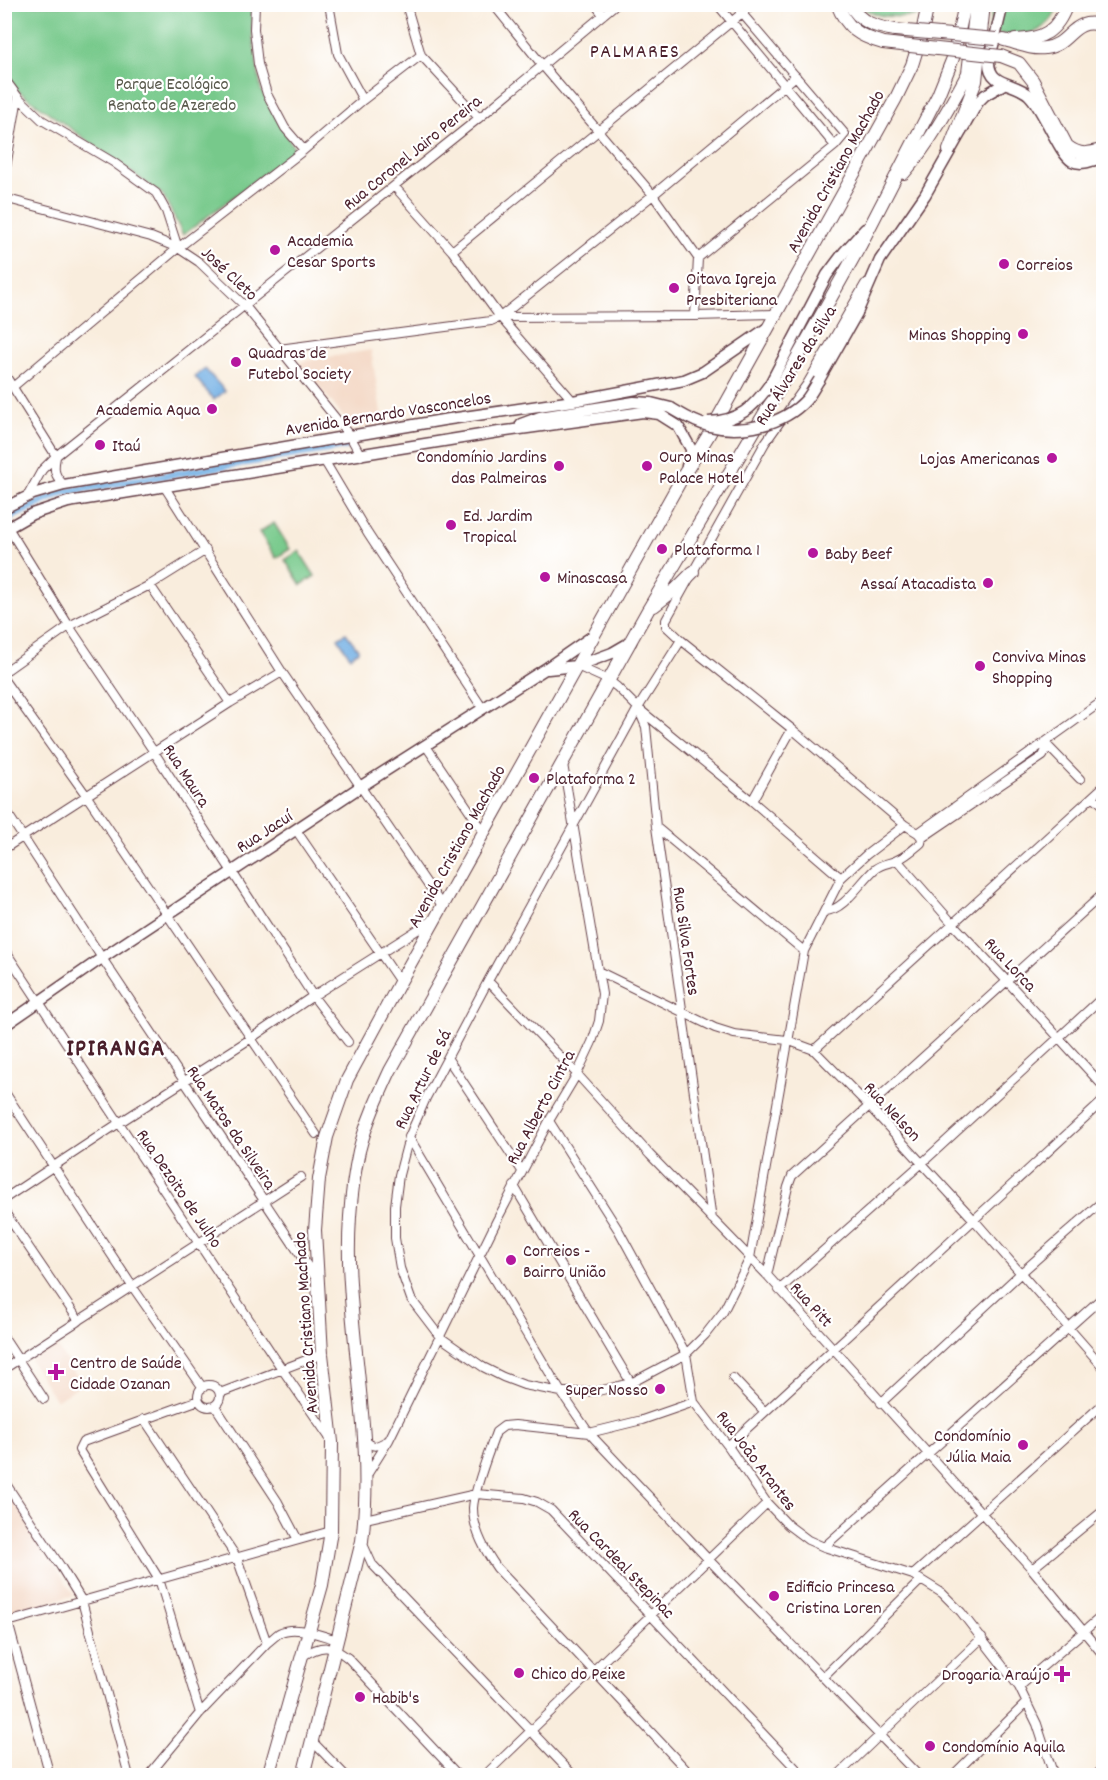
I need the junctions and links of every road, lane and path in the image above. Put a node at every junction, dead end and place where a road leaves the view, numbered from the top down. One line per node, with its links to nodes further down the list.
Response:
1 (255, 4): 37 (street)
2 (329, 4): 31 (street)
3 (406, 4): 23 (street)
4 (493, 4): 24 (street)
5 (595, 4): 19 (street)
6 (616, 4): 19 (street, Rua Coronel Jairo Pereira)
7 (717, 4): 20 (street)
8 (734, 4): 18 (street)
9 (753, 4): 18 (street)
10 (837, 4): 36 (highway, bridge)
11 (850, 4): 22 (highway, bridge)
12 (927, 4): 51 (highway, Avenida Cristiano Machado)
13 (964, 4): 42 (highway)
14 (976, 4): 25 (highway)
15 (984, 4): 32 (highway)
16 (1003, 4): 28 (main road)
17 (1067, 4): 22 (highway)
18 (742, 14): 20 (street); 26 (street)
19 (603, 15): 24 (street, Rua Coronel Jairo Pereira)
20 (732, 22): 29 (street); 34 (street)
21 (1104, 26): 22 (highway)
22 (1000, 39)
23 (421, 55): 31 (street); 33 (street)
24 (543, 66): 33 (street, Rua Coronel Jairo Pereira); 34 (street)
25 (968, 74): 32 (highway); 42 (highway)
26 (796, 76): 29 (street); 35 (street)
27 (4, 78): 30 (street)
28 (1004, 84): 38 (main road, Rua Álvares da Silva); 39 (main road)
29 (785, 86): 35 (street); 43 (street)
30 (18, 97): 40 (street); 46 (street)
31 (363, 100): 37 (street)
32 (964, 112): 38 (highway)
33 (479, 118): 41 (street, Rua Coronel Jairo Pereira)
34 (598, 130): 43 (street); 47 (street)
35 (835, 146): 48 (street)
36 (1104, 149)
37 (304, 150): 46 (street)
38 (950, 150): 49 (main road, Rua Álvares da Silva)
39 (1104, 157)
40 (4, 179)
41 (394, 186): 47 (street); 50 (street, Rua Coronel Jairo Pereira)
42 (891, 187): 45 (highway)
43 (653, 195): 48 (street); 53 (street)
44 (4, 198): 46 (street, José Cleto)
45 (872, 223): 59 (main road, bridge); 76 (highway)
46 (178, 248): 50 (street, José Cleto); 57 (street)
47 (452, 251): 53 (street)
48 (698, 258): 52 (street)
49 (880, 260): 59 (main road, bridge); 74 (street, Rua Álvares da Silva)
50 (245, 306): 55 (street, José Cleto); 64 (street, Rua Coronel Jairo Pereira)
51 (775, 314): 52 (street); 54 (highway, Avenida Cristiano Machado)
52 (695, 316): 53 (street)
53 (500, 317): 55 (street); 58 (street)
54 (768, 327): 58 (main road, Avenida Bernardo Vasconcelos); 67 (highway, Avenida Cristiano Machado)
55 (279, 349): 62 (street, José Cleto)
56 (4, 373): 57 (street)
57 (14, 386): 64 (street)
58 (573, 400): 60 (main road, Avenida Bernardo Vasconcelos)
59 (671, 408): 61 (main road)
60 (443, 420): 62 (main road, Avenida Bernardo Vasconcelos); 63 (main road)
61 (499, 432): 63 (main road, Avenida Bernardo Vasconcelos); 67 (main road, Avenida Bernardo Vasconcelos)
62 (350, 436): 65 (street, José Cleto); 68 (main road, Avenida Bernardo Vasconcelos)
63 (446, 441): 65 (main road, Avenida Bernardo Vasconcelos)
64 (56, 456): 68 (street); 70 (street, Rua Coronel Jairo Pereira)
65 (361, 456): 66 (main road, Avenida Bernardo Vasconcelos)
66 (324, 460): 69 (main road, Avenida Bernardo Vasconcelos); 90 (street)
67 (683, 476): 78 (highway, Avenida Cristiano Machado)
68 (64, 485): 70 (main road, Avenida Bernardo Vasconcelos)
69 (164, 486): 72 (main road, Avenida Bernardo Vasconcelos); 73 (street)
70 (27, 497): 71 (main road, Avenida Bernardo Vasconcelos)
71 (4, 508)
72 (6, 526): 77 (street, Rua Maura)
73 (206, 550): 75 (street); 84 (street)
74 (693, 572): 76 (highway); 79 (street, Rua Álvares da Silva)
75 (150, 585): 77 (street); 88 (street)
76 (648, 610): 80 (highway)
77 (69, 626): 83 (street); 94 (street, Rua Maura)
78 (594, 634): 81 (highway, Avenida Cristiano Machado); 82 (main road, Rua Jacuí)
79 (681, 640): 89 (street, Rua Artur de Sá); 91 (street, Rua Álvares da Silva)
80 (631, 642): 81 (main road, Rua Jacuí); 86 (highway)
81 (577, 666): 82 (main road, Rua Jacuí); 86 (street, Rua Jacuí); 108 (highway, Avenida Cristiano Machado)
82 (545, 669): 90 (main road, Rua Jacuí)
83 (4, 672)
84 (282, 672): 88 (street); 98 (street)
85 (4, 680): 99 (street)
86 (608, 680): 89 (street, Rua Silva Fortes); 95 (highway)
87 (1104, 700): 92 (street)
88 (230, 703): 94 (street)
89 (638, 708): 101 (street); 105 (street, Rua Artur de Sá); 106 (street, Rua Silva Fortes)
90 (483, 709): 93 (main road, Rua Jacuí)
91 (792, 729): 101 (street); 104 (street, Rua Álvares da Silva)
92 (1045, 743): 96 (street); 109 (street)
93 (426, 746): 98 (main road, Rua Jacuí); 108 (street)
94 (154, 752): 99 (street); 113 (street, Rua Maura)
95 (562, 762): 105 (street, Rua Alberto Cintra); 194 (highway)
96 (1080, 779)
97 (1104, 786): 100 (street)
98 (360, 787): 107 (main road, Rua Jacuí); 117 (street)
99 (86, 795): 110 (street); 118 (street)
100 (1093, 796): 102 (street); 119 (street)
101 (752, 801): 114 (street)
102 (1104, 806)
103 (4, 808): 110 (street, Rua Matos da Silveira)
104 (905, 825): 109 (street, Rua Álvares da Silva); 114 (street, Rua Artur de Sá)
105 (573, 827): 124 (street, Rua Alberto Cintra); 126 (street, Rua Artur de Sá)
106 (656, 827): 121 (street); 131 (street, Rua Silva Fortes)
107 (296, 830): 113 (main road, Rua Jacuí); 122 (street)
108 (484, 832): 117 (highway, Avenida Cristiano Machado)
109 (920, 835): 112 (street)
110 (24, 837): 111 (street); 123 (street, Rua Matos da Silveira)
111 (4, 849)
112 (897, 860): 116 (street); 119 (street, Rua Lorca)
113 (232, 872): 118 (main road, Rua Jacuí); 128 (street, Rua Maura)
114 (842, 878): 116 (street, Rua Artur de Sá)
115 (1104, 893): 125 (street)
116 (825, 911): 121 (street, Rua Artur de Sá)
117 (440, 912): 122 (street); 127 (highway, Avenida Cristiano Machado)
118 (168, 914): 123 (main road, Rua Jacuí); 134 (street)
119 (953, 924): 125 (street, Rua Lorca); 137 (street)
120 (4, 949): 130 (street, Rua Dezoito de Julho)
121 (804, 951): 135 (street, Rua Artur de Sá)
122 (381, 953): 127 (street); 128 (street)
123 (102, 958): 130 (main road, Rua Jacuí); 140 (street, Rua Matos da Silveira)
124 (598, 971): 131 (street, Rua Nelson); 139 (street, Rua Alberto Cintra)
125 (1006, 980): 133 (street, Rua Lorca); 144 (street)
126 (488, 981): 138 (street, Rua Artur de Sá); 139 (street, Rua Pitt)
127 (400, 982): 165 (highway, Avenida Cristiano Machado)
128 (313, 996): 134 (street); 136 (street, Rua Maura)
129 (1104, 996): 133 (street)
130 (40, 1002): 132 (main road, Rua Jacuí); 146 (street, Rua Dezoito de Julho)
131 (682, 1013): 135 (street, Rua Nelson); 158 (street, Rua Silva Fortes)
132 (4, 1026)
133 (1058, 1037): 141 (street, Rua Lorca); 149 (street)
134 (250, 1039): 140 (street); 147 (street)
135 (787, 1040): 137 (street, Rua Nelson); 162 (street, Rua Artur de Sá)
136 (348, 1042)
137 (814, 1050): 144 (street, Rua Nelson)
138 (448, 1059): 148 (street, Rua Artur de Sá); 151 (street)
139 (577, 1074): 145 (street, Rua Alberto Cintra); 158 (street, Rua Pitt)
140 (184, 1081): 146 (street); 156 (street, Rua Matos da Silveira)
141 (1104, 1087)
142 (4, 1091): 150 (street)
143 (1104, 1100): 159 (street)
144 (869, 1107): 149 (street, Rua Nelson); 164 (street)
145 (549, 1121): 151 (street, Rua Alberto Cintra); 175 (street, Rua João Arantes)
146 (119, 1123): 150 (street); 160 (street, Rua Dezoito de Julho)
147 (316, 1134)
148 (408, 1137): 161 (street); 171 (street, Rua Artur de Sá)
149 (921, 1164): 159 (street, Rua Nelson); 167 (street)
150 (54, 1167): 154 (street); 166 (street)
151 (522, 1171): 153 (street, Rua Alberto Cintra)
152 (301, 1177): 156 (street)
153 (514, 1186): 161 (street, Rua Alberto Cintra); 181 (street)
154 (4, 1199)
155 (1104, 1200): 163 (street)
156 (264, 1202): 160 (street); 165 (street, Rua Matos da Silveira)
157 (4, 1211): 169 (street)
158 (712, 1219): 162 (street, Rua Pitt)
159 (975, 1221): 163 (street, Rua Nelson); 173 (street)
160 (198, 1244): 166 (street); 179 (street, Rua Dezoito de Julho)
161 (480, 1256): 171 (street, Rua Alberto Cintra); 183 (street)
162 (750, 1258): 164 (street, Rua Pitt); 175 (street, Rua Artur de Sá)
163 (1021, 1273): 170 (street, Rua Nelson); 188 (street)
164 (767, 1275): 167 (street, Rua Pitt)
165 (317, 1281): 174 (highway, Avenida Cristiano Machado)
166 (132, 1286): 169 (street); 182 (street)
167 (779, 1290): 173 (street, Rua Pitt)
168 (1104, 1296): 170 (street)
169 (79, 1321): 176 (street)
170 (1068, 1328): 178 (street, Rua Nelson); 198 (street)
171 (440, 1337): 183 (street, Rua Artur de Sá); 195 (street, Rua Alberto Cintra)
172 (4, 1338): 176 (street)
173 (833, 1349): 188 (street, Rua Pitt); 191 (street)
174 (322, 1354): 179 (street); 196 (highway, Avenida Cristiano Machado)
175 (686, 1354): 181 (street, Rua Artur de Sá); 187 (street, Rua João Arantes)
176 (18, 1359): 177 (street); 185 (street)
177 (4, 1368)
178 (1104, 1368)
179 (282, 1369): 184 (street); 196 (street, Rua Dezoito de Julho)
180 (734, 1378): 191 (street)
181 (631, 1383): 183 (street, Rua Artur de Sá)
182 (203, 1388): 184 (street); 186 (street)
183 (561, 1392): 193 (street)
184 (220, 1393): 189 (street)
185 (44, 1400)
186 (200, 1400): 189 (street); 192 (street)
187 (694, 1402): 193 (street); 197 (street, Rua João Arantes)
188 (881, 1403): 198 (street, Rua Pitt)
189 (215, 1406): 207 (street)
190 (1102, 1409): 204 (street)
191 (764, 1411): 197 (street)
192 (144, 1419): 210 (street); 216 (street)
193 (590, 1433): 201 (street); 211 (street)
194 (365, 1440): 195 (street); 199 (highway)
195 (389, 1440): 199 (street, Rua Alberto Cintra)
196 (332, 1442): 206 (highway, Avenida Cristiano Machado)
197 (728, 1446): 202 (street, Rua João Arantes)
198 (928, 1455): 204 (street, Rua Pitt); 209 (street)
199 (367, 1475): 205 (highway)
200 (4, 1481): 218 (street)
201 (476, 1494): 205 (street, Rua Cardeal Stepinac); 220 (street, Rua Cardeal Stepinac); 229 (street)
202 (767, 1503): 209 (street, Rua João Arantes); 211 (street)
203 (1104, 1510): 213 (street)
204 (982, 1514): 213 (street, Rua Pitt); 215 (street)
205 (365, 1519): 208 (highway)
206 (331, 1531): 207 (street); 223 (highway, Avenida Cristiano Machado)
207 (298, 1540): 210 (street)
208 (362, 1541): 212 (street); 214 (highway)
209 (824, 1547): 215 (street, Rua João Arantes)
210 (237, 1558): 216 (street); 225 (street)
211 (708, 1559): 220 (street); 230 (street)
212 (375, 1567): 214 (street); 234 (street)
213 (1032, 1569): 222 (street, Rua Pitt)
214 (355, 1570): 226 (highway)
215 (913, 1575): 217 (street, Rua João Arantes)
216 (159, 1579): 218 (street); 233 (street)
217 (921, 1580): 224 (street, Rua João Arantes); 230 (street)
218 (81, 1601): 221 (street); 241 (street)
219 (1104, 1614): 222 (street)
220 (650, 1615): 229 (street); 250 (street, Rua Cardeal Stepinac)
221 (6, 1623): 240 (street)
222 (1083, 1632): 228 (street, Rua Pitt); 231 (street)
223 (310, 1633): 225 (street); 226 (street); 227 (highway, Avenida Cristiano Machado)
224 (982, 1638): 231 (street, Rua João Arantes); 235 (street)
225 (267, 1642): 233 (street)
226 (337, 1645): 227 (street); 236 (highway); 246 (street)
227 (303, 1656): 243 (highway, Avenida Cristiano Machado)
228 (1104, 1656)
229 (593, 1671): 234 (street); 249 (street)
230 (823, 1677): 235 (street)
231 (1019, 1687): 232 (street, Rua João Arantes)
232 (1027, 1702): 253 (street); 254 (street, Rua João Arantes)
233 (200, 1713): 242 (street)
234 (530, 1730): 247 (street); 248 (street)
235 (879, 1735): 251 (street); 252 (street)
236 (312, 1741): 237 (street); 238 (highway)
237 (324, 1752): 238 (street); 245 (street)
238 (308, 1757): 244 (highway)
239 (1104, 1768): 255 (street)
240 (50, 1776)
241 (129, 1776)
242 (148, 1776)
243 (268, 1776)
244 (303, 1776)
245 (346, 1776)
246 (459, 1776)
247 (484, 1776)
248 (574, 1776)
249 (692, 1776)
250 (803, 1776)
251 (837, 1776)
252 (919, 1776)
253 (952, 1776)
254 (1054, 1776)
255 (1095, 1776)

